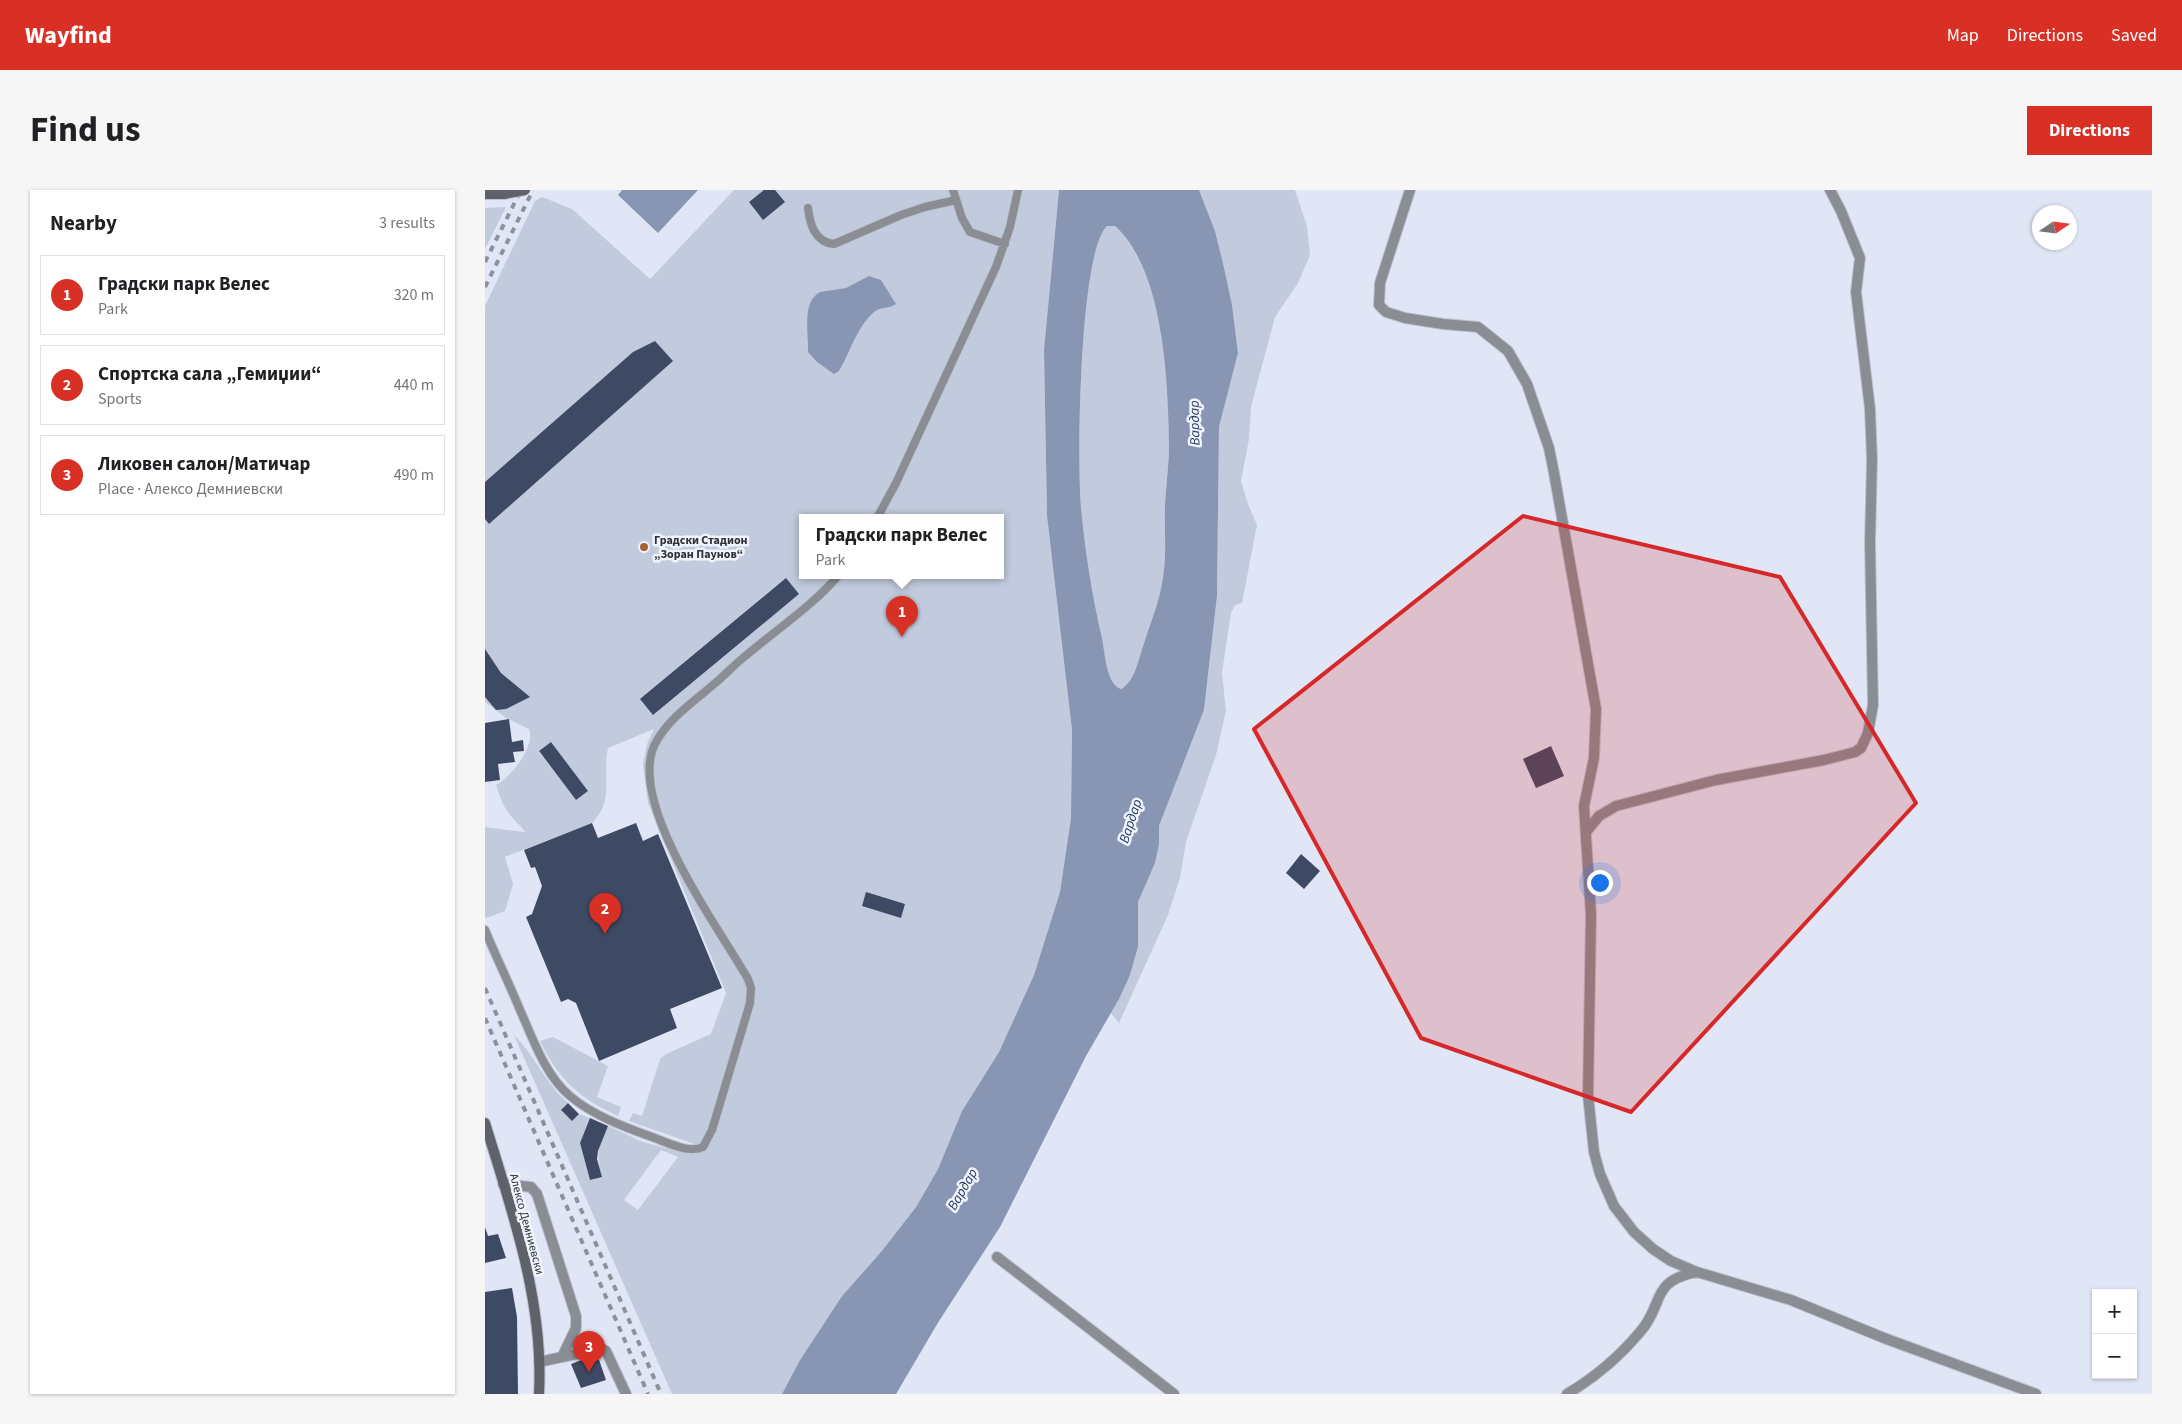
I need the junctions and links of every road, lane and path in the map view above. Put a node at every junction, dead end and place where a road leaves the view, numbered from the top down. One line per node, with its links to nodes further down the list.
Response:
1 (525, 190): 6 (main road, bridge)
2 (953, 190): 7 (lane)
3 (1019, 190): 9 (lane)
4 (1410, 190): 12 (street)
5 (1830, 190): 12 (street)
6 (485, 194)
7 (956, 200): 8 (lane); 9 (lane)
8 (808, 208)
9 (1005, 244): 10 (lane)
10 (879, 514)
11 (835, 579): 13 (lane)
12 (1587, 832): 17 (street)
13 (485, 930)
14 (485, 1123): 15 (main road, Алексо Демниевски)
15 (503, 1184): 18 (street); 19 (main road, Алексо Демниевски)
16 (997, 1256): 22 (street)
17 (1697, 1272): 23 (street); 24 (street)
18 (561, 1357): 19 (street); 21 (street)
19 (539, 1362): 20 (main road, Алексо Демниевски)
20 (539, 1394)
21 (626, 1394)
22 (1173, 1394)
23 (1567, 1394)
24 (2036, 1394)

